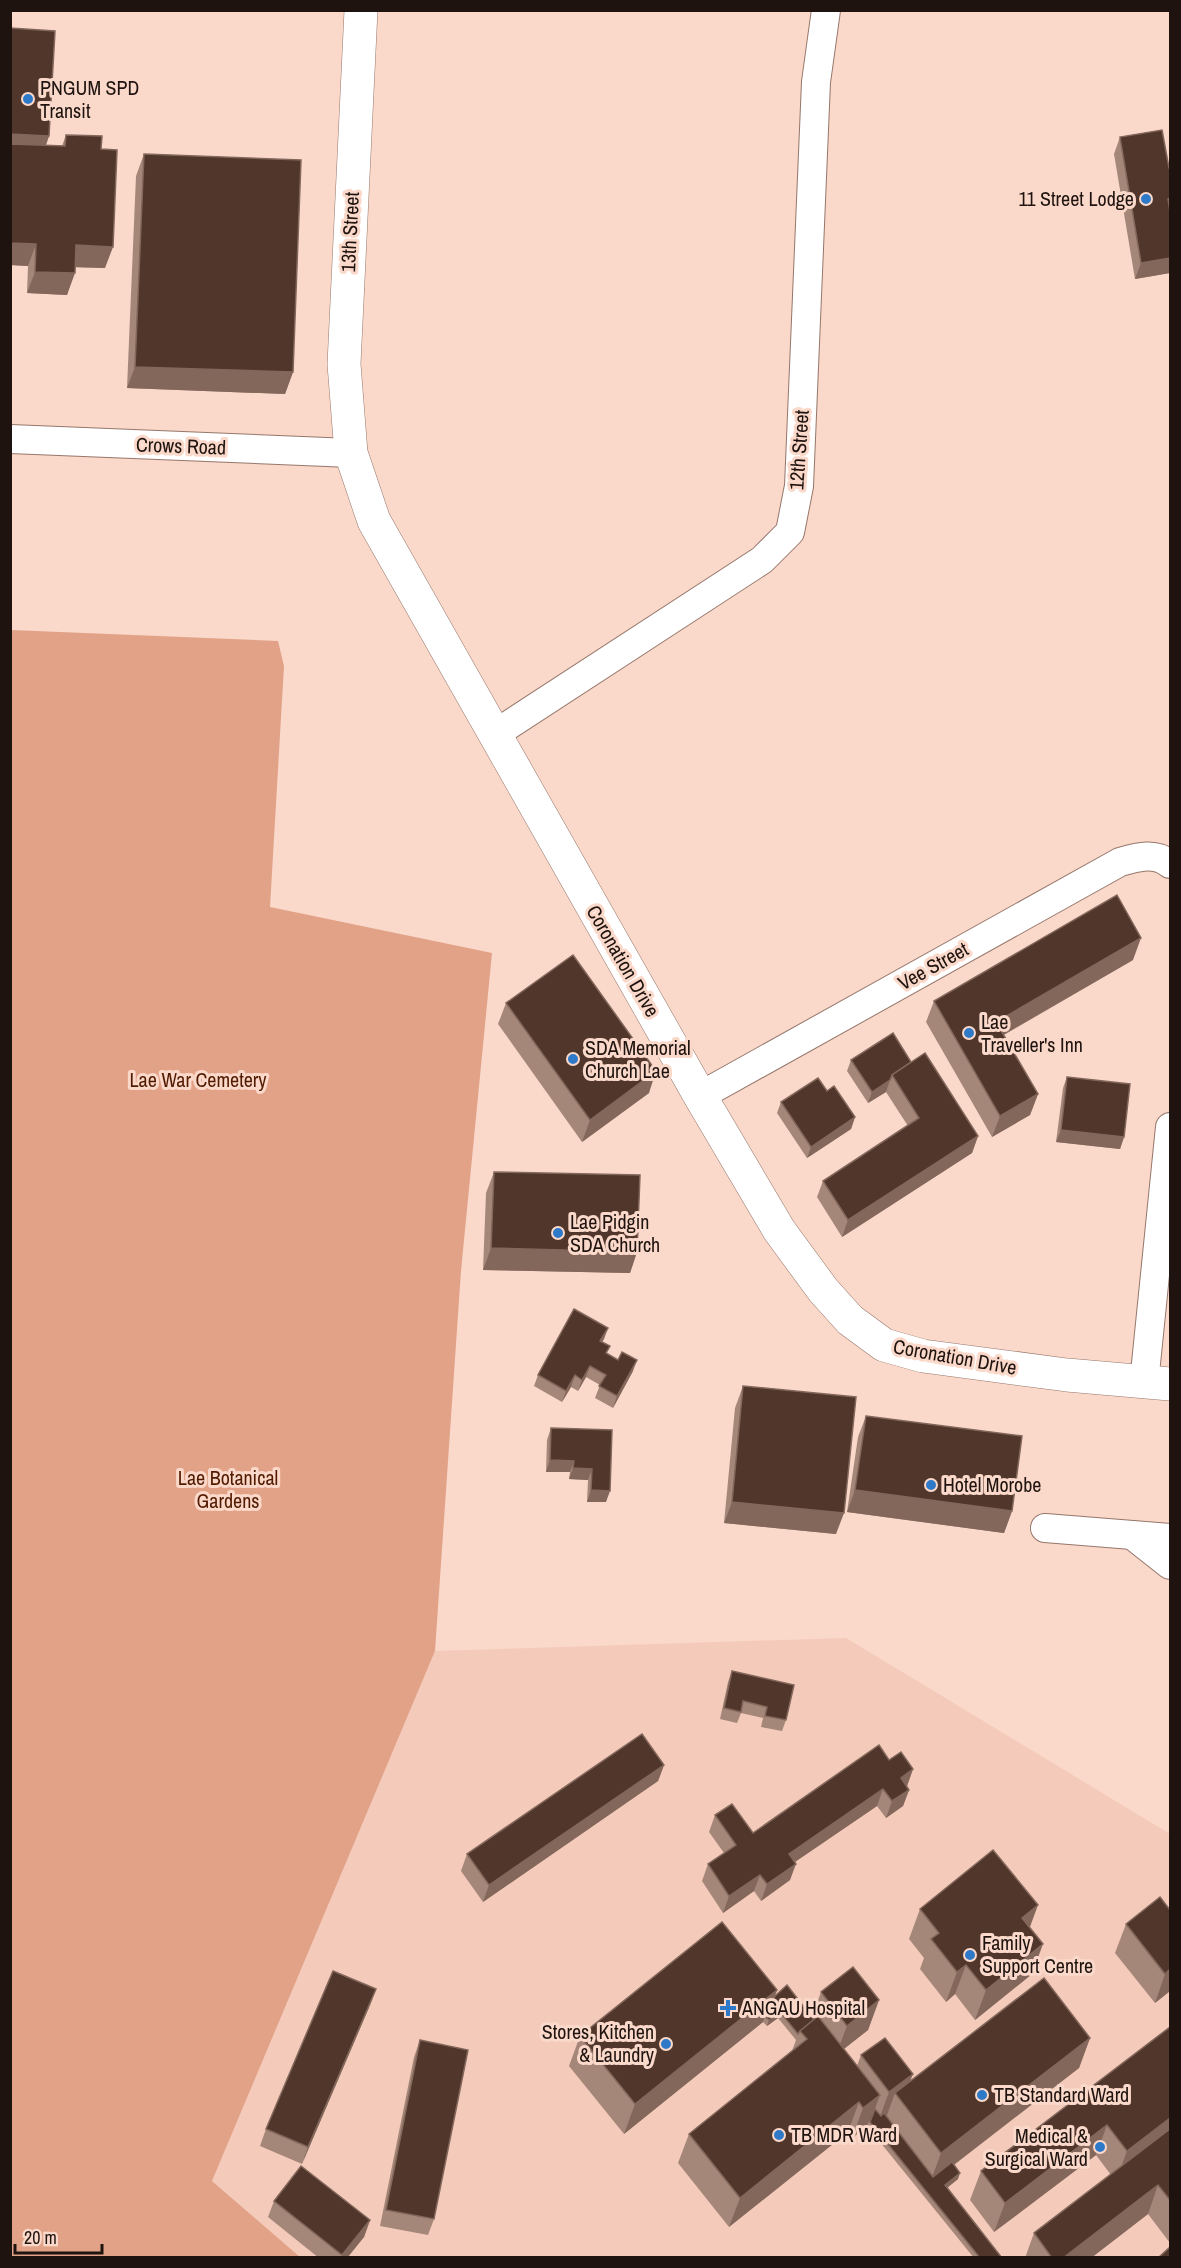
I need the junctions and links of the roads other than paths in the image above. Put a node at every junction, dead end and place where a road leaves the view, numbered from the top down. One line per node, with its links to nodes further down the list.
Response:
1 (361, 10): 4 (street, 13th Street)
2 (826, 10): 5 (street, 12th Street)
3 (10, 439): 4 (street, Crows Road)
4 (351, 453): 5 (street, Coronation Drive)
5 (495, 734): 7 (street, Coronation Drive)
6 (1170, 864): 7 (street, Vee Street)
7 (700, 1096): 9 (street, Coronation Drive)
8 (1170, 1127): 9 (street)
9 (1157, 1383)
10 (1045, 1528): 11 (street)
11 (1132, 1535): 12 (street); 13 (street)
12 (1170, 1538)
13 (1170, 1565)

